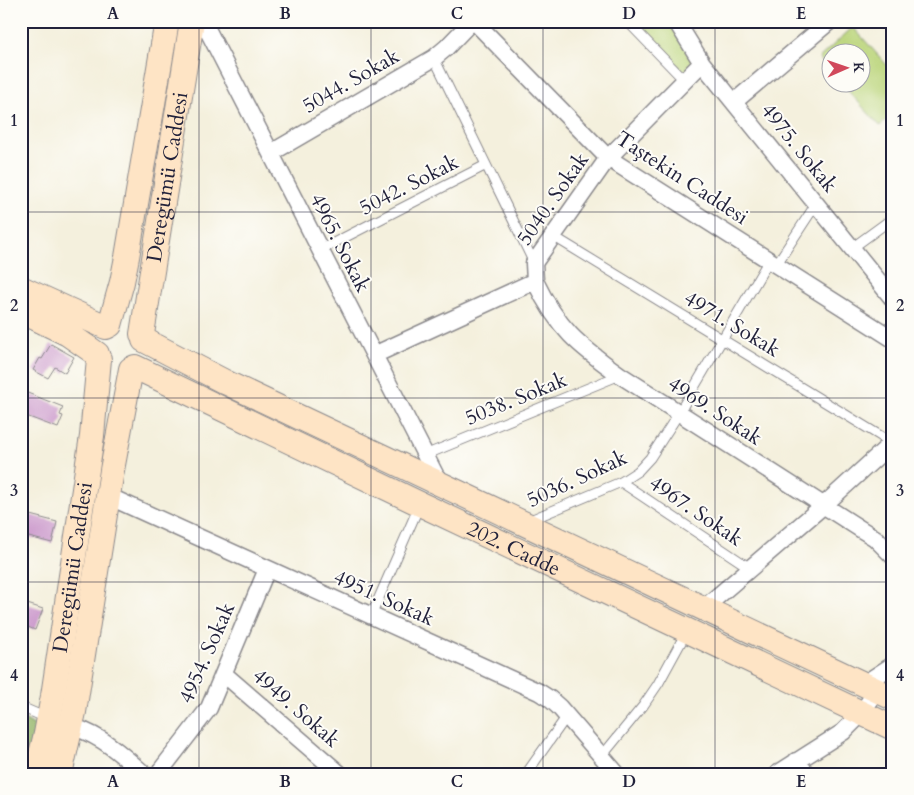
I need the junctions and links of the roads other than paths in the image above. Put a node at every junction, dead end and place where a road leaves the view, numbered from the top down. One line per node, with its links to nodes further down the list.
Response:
1 (167, 21): 26 (main road, Deregümü Caddesi)
2 (192, 21): 27 (main road, Deregümü Caddesi)
3 (203, 21): 12 (street, 4965. Sokak)
4 (473, 21): 8 (street, 5044. Sokak); 13 (street, Taştekin Caddesi)
5 (627, 21): 10 (lane)
6 (830, 21): 11 (street)
7 (682, 23): 9 (street, 4975. Sokak)
8 (434, 58): 12 (street, 5044. Sokak); 14 (lane)
9 (702, 63): 10 (street, 5040. Sokak); 11 (street, 4975. Sokak)
10 (685, 81): 13 (street, 5040. Sokak)
11 (734, 102): 15 (street, 4975. Sokak)
12 (270, 153): 19 (street, 4965. Sokak)
13 (608, 158): 17 (street, 5040. Sokak); 20 (street, Taştekin Caddesi)
14 (486, 165): 19 (lane, 5042. Sokak); 21 (lane)
15 (816, 204): 18 (street, 4975. Sokak); 20 (lane, 5036. Sokak)
16 (893, 218): 18 (lane)
17 (553, 236): 21 (street, 5040. Sokak); 28 (lane, 4971. Sokak)
18 (852, 248): 24 (street, 4975. Sokak)
19 (320, 250): 30 (street, 4965. Sokak)
20 (773, 262): 28 (lane, 5036. Sokak); 29 (street, Taştekin Caddesi)
21 (534, 263): 22 (street, 5040. Sokak)
22 (535, 281): 30 (street, 5040. Sokak); 33 (street, 4969. Sokak)
23 (21, 288): 26 (main road)
24 (893, 299)
25 (23, 318): 31 (main road)
26 (108, 326): 27 (main road); 31 (main road)
27 (143, 337): 32 (main road); 38 (main road, 202. Cadde)
28 (723, 339): 34 (lane, 5036. Sokak); 35 (lane, 4971. Sokak)
29 (893, 339)
30 (374, 355): 36 (street, 4965. Sokak)
31 (98, 357): 32 (main road); 55 (main road, Deregümü Caddesi)
32 (133, 368): 39 (main road, Deregümü Caddesi); 40 (main road, 202. Cadde)
33 (620, 375): 34 (street, 4969. Sokak); 36 (lane, 5038. Sokak)
34 (679, 413): 37 (lane, 5036. Sokak); 41 (street, 4969. Sokak)
35 (892, 442): 41 (street)
36 (425, 455): 38 (street, 4965. Sokak)
37 (622, 482): 42 (lane, 5036. Sokak); 45 (lane, 4967. Sokak)
38 (440, 484): 42 (main road, 202. Cadde)
39 (108, 496): 44 (street, 4951. Sokak); 56 (main road, Deregümü Caddesi)
40 (420, 504): 47 (lane); 48 (main road, 202. Cadde)
41 (824, 505): 43 (street, 4969. Sokak); 45 (street)
42 (524, 523): 46 (main road, 202. Cadde)
43 (893, 556)
44 (267, 568): 47 (street, 4951. Sokak); 50 (street, 4954. Sokak)
45 (750, 568): 46 (street)
46 (704, 608): 51 (main road, 202. Cadde)
47 (371, 616): 54 (street, 4951. Sokak)
48 (687, 631): 53 (main road, 202. Cadde); 58 (lane)
49 (893, 664): 51 (street)
50 (224, 674): 63 (street, 4954. Sokak); 64 (street, 4949. Sokak)
51 (878, 691): 53 (street)
52 (21, 707): 55 (lane)
53 (861, 714): 57 (main road, 202. Cadde); 59 (street)
54 (567, 716): 58 (street, 4951. Sokak); 65 (lane)
55 (49, 719): 56 (street); 60 (main road, Deregümü Caddesi)
56 (72, 726): 61 (main road, Deregümü Caddesi); 62 (street)
57 (893, 728)
58 (602, 756): 66 (street, 4951. Sokak)
59 (802, 767): 67 (street)
60 (36, 774)
61 (60, 774)
62 (144, 774)
63 (158, 774)
64 (340, 774)
65 (526, 774)
66 (617, 774)
67 (777, 774)

